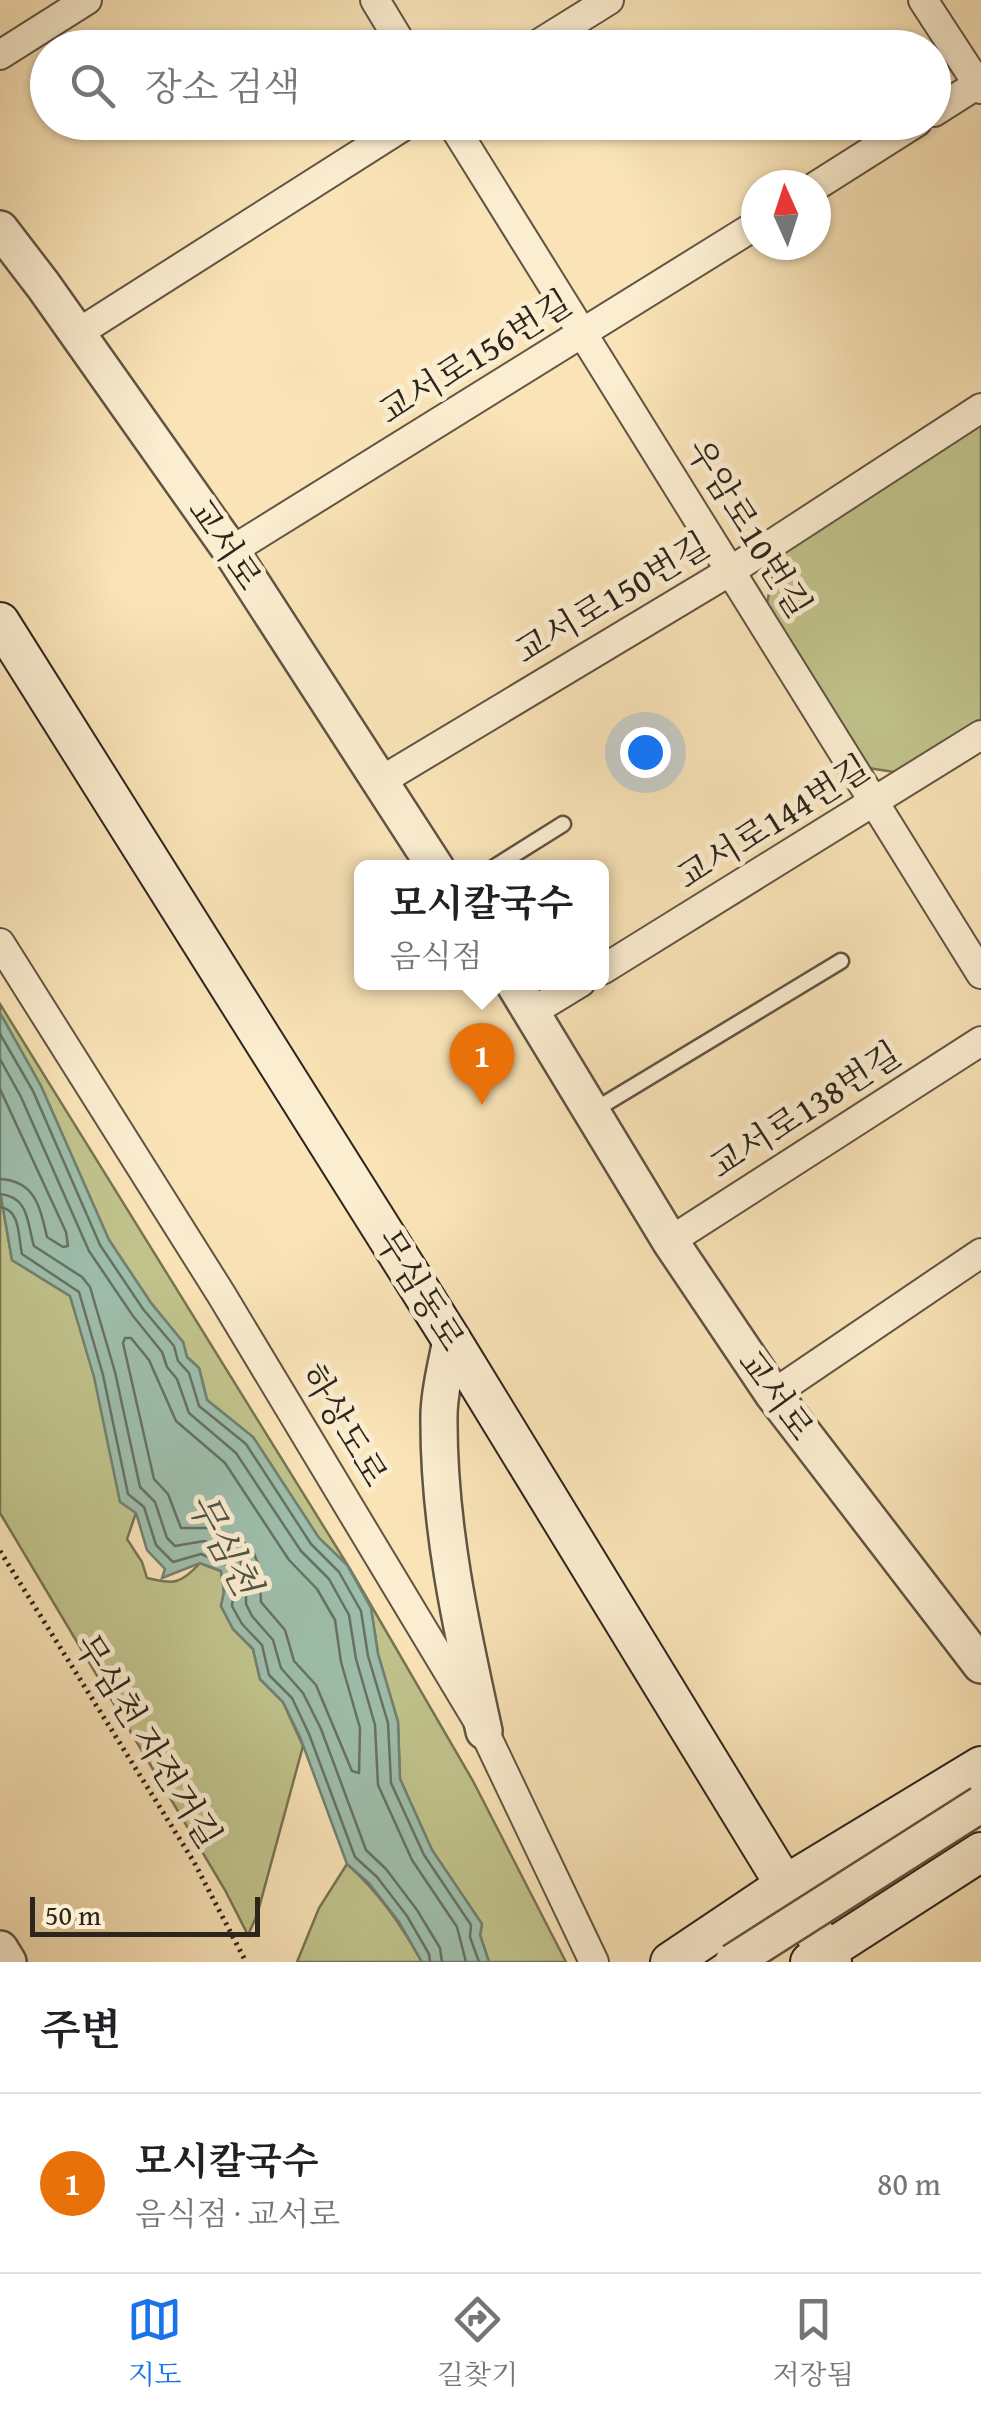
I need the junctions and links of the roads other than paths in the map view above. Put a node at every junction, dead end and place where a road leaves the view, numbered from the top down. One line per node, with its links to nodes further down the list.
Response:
1 (87, 0): 5 (street)
2 (375, 0): 6 (street)
3 (610, 0): 7 (street)
4 (923, 0): 8 (street)
5 (40, 30)
6 (393, 30)
7 (561, 30)
8 (943, 30)
9 (30, 36): 11 (street)
10 (951, 43): 12 (street)
11 (0, 55)
12 (979, 86): 13 (street)
13 (951, 102)
14 (382, 140): 20 (street)
15 (462, 140): 21 (street, 우암로10번길)
16 (889, 140): 17 (street)
17 (831, 176)
18 (0, 229): 20 (street, 교서로)
19 (741, 234): 21 (street, 교서로156번길)
20 (78, 333): 23 (street, 교서로)
21 (584, 334): 23 (street, 교서로156번길); 24 (street, 우암로10번길)
22 (981, 408): 24 (street, 교서로150번길)
23 (231, 551): 27 (street, 교서로)
24 (732, 570): 27 (street, 교서로150번길); 28 (street, 우암로10번길)
25 (0, 622): 42 (main road, 무심동로)
26 (981, 735): 28 (street, 교서로144번길)
27 (379, 782): 30 (street, 교서로)
28 (875, 803): 34 (street, 교서로144번길); 35 (street, 우암로10번길)
29 (563, 824): 31 (lane)
30 (431, 860)
31 (506, 860)
32 (0, 943): 45 (street, 하상도로)
33 (841, 961): 39 (lane)
34 (609, 966)
35 (981, 974)
36 (550, 990): 37 (street)
37 (523, 997): 39 (street, 교서로)
38 (981, 1041): 40 (street, 교서로138번길)
39 (592, 1112): 40 (street, 교서로)
40 (670, 1241): 43 (street, 교서로)
41 (981, 1253): 43 (street)
42 (452, 1339): 45 (street); 49 (main road, 무심동로)
43 (773, 1394): 44 (street, 교서로)
44 (981, 1664)
45 (484, 1731): 54 (street, 하상도로)
46 (981, 1766): 49 (main road)
47 (981, 1804): 50 (street, bridge)
48 (981, 1852): 52 (main road)
49 (783, 1886): 50 (main road); 52 (main road, 무심동로)
50 (724, 1947): 55 (main road)
51 (0, 1949): 53 (street)
52 (823, 1959)
53 (8, 1962)
54 (594, 1962)
55 (670, 1962)

